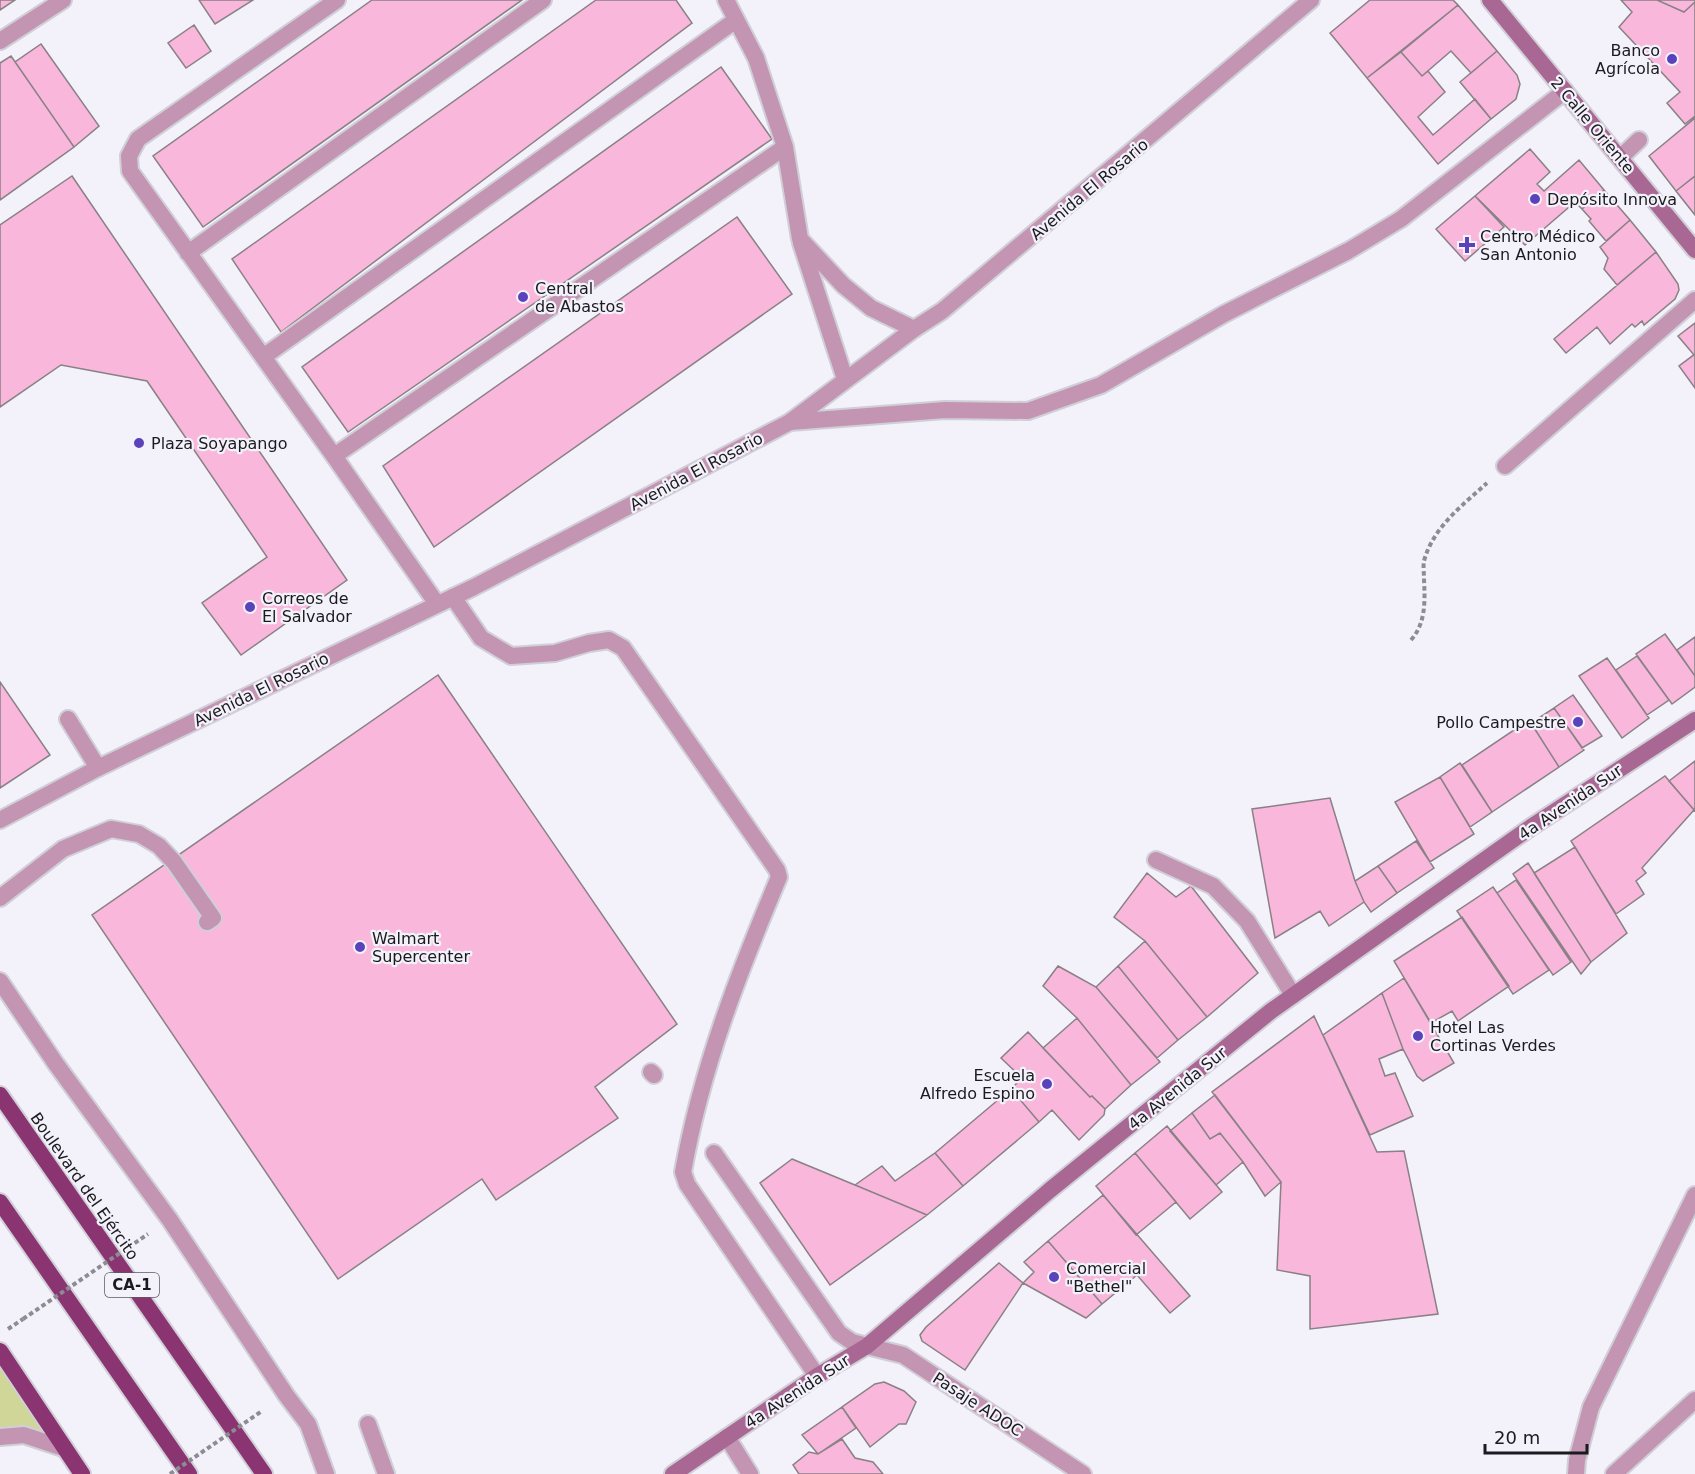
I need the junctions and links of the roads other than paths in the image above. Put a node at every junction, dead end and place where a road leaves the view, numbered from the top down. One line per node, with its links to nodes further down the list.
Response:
1 (63, 0): 8 (street)
2 (337, 0): 15 (street)
3 (543, 0): 15 (street)
4 (726, 0): 7 (street)
5 (1311, 0): 17 (street, Avenida El Rosario)
6 (1490, 0): 9 (main road, 2 Calle Oriente)
7 (736, 20): 11 (street); 18 (street)
8 (0, 41)
9 (1565, 91): 12 (main road, 2 Calle Oriente); 20 (street)
10 (1639, 141): 12 (street)
11 (785, 147): 13 (street); 21 (street)
12 (1620, 158): 14 (main road, 2 Calle Oriente)
13 (800, 239): 17 (street); 19 (street)
14 (1695, 250)
15 (188, 253): 18 (street)
16 (1695, 300): 22 (street)
17 (914, 329): 19 (street, Avenida El Rosario)
18 (263, 357): 21 (street)
19 (845, 379): 20 (street, Avenida El Rosario)
20 (790, 422): 23 (street, Avenida El Rosario)
21 (334, 456): 24 (street)
22 (1505, 466)
23 (453, 597): 24 (street, Avenida El Rosario); 40 (street)
24 (437, 604): 27 (street, Avenida El Rosario)
25 (68, 719): 27 (street)
26 (1695, 720): 33 (main road, 4a Avenida Sur)
27 (98, 768): 28 (street, Avenida El Rosario)
28 (0, 820)
29 (1156, 860): 33 (street)
30 (0, 898): 31 (street)
31 (210, 920)
32 (0, 981): 49 (street)
33 (1293, 995): 38 (main road, 4a Avenida Sur)
34 (0, 1095): 48 (highway, Boulevard del Ejército / CA-1)
35 (714, 1153): 38 (street, Pasaje ADOC)
36 (1695, 1195): 54 (street)
37 (0, 1202): 47 (highway)
38 (867, 1346): 40 (main road, 4a Avenida Sur); 53 (street, Pasaje ADOC)
39 (0, 1351): 45 (highway)
40 (818, 1376): 44 (main road, 4a Avenida Sur)
41 (1695, 1400): 55 (street)
42 (368, 1424): 50 (street)
43 (0, 1437): 45 (street)
44 (727, 1437): 51 (main road, 4a Avenida Sur); 52 (street)
45 (63, 1448): 46 (highway)
46 (82, 1474)
47 (189, 1474)
48 (264, 1474)
49 (326, 1474)
50 (386, 1474)
51 (673, 1474)
52 (750, 1474)
53 (1083, 1474)
54 (1576, 1474)
55 (1614, 1474)

